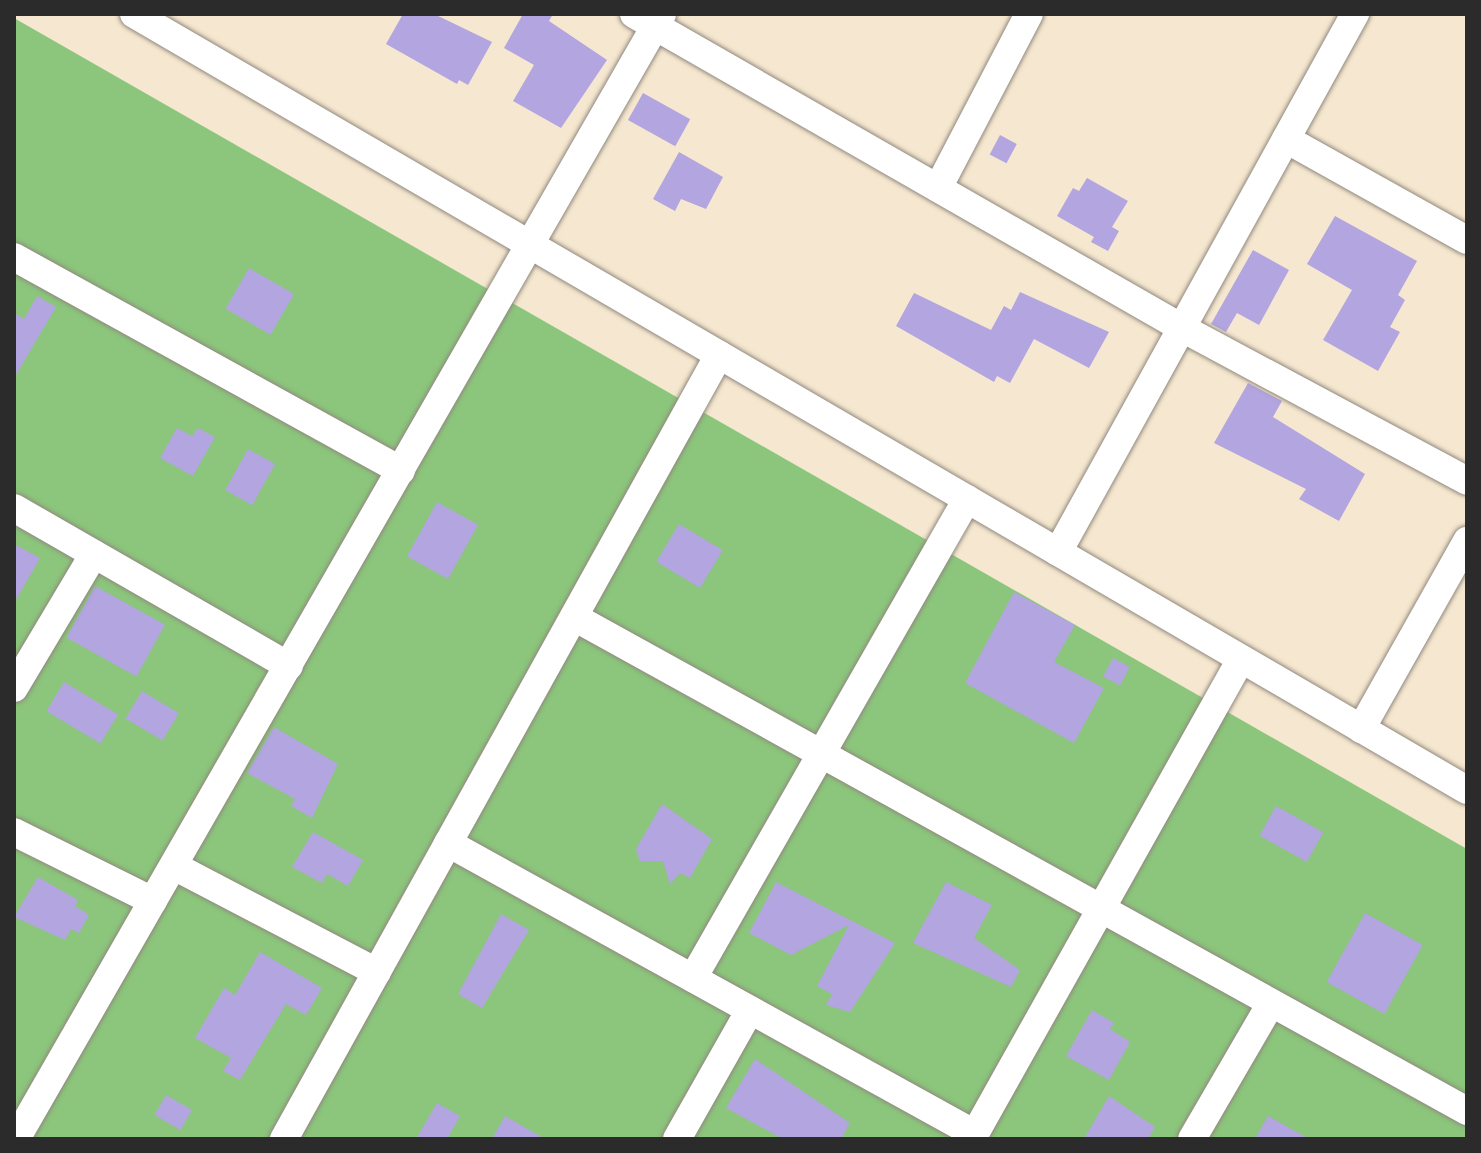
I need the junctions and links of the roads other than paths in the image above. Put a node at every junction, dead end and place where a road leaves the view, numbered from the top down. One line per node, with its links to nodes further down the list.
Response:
1 (134, 14): 8 (street)
2 (1029, 14): 6 (street)
3 (1355, 14): 5 (street)
4 (651, 18): 6 (street); 8 (street)
5 (1286, 139): 7 (street); 10 (street)
6 (938, 188): 10 (street)
7 (1467, 240)
8 (531, 245): 11 (street); 12 (street)
9 (14, 257): 12 (street)
10 (1182, 328): 13 (street); 17 (street)
11 (719, 355): 14 (street); 19 (street)
12 (401, 471): 21 (street)
13 (1467, 481)
14 (967, 499): 17 (street); 24 (street)
15 (14, 508): 18 (street)
16 (1467, 541): 23 (street)
17 (1058, 552): 20 (street)
18 (94, 554): 21 (street); 22 (street)
19 (574, 617): 24 (street); 27 (street)
20 (1241, 659): 23 (street); 30 (street)
21 (289, 666): 28 (street)
22 (14, 688)
23 (1361, 729): 25 (street)
24 (821, 754): 30 (street); 32 (street)
25 (1467, 790)
26 (14, 832): 29 (street)
27 (448, 843): 31 (street); 32 (street)
28 (174, 866): 29 (street); 31 (street)
29 (153, 901): 37 (street)
30 (1101, 909): 33 (street); 36 (street)
31 (377, 972): 38 (street)
32 (693, 978): 34 (street)
33 (1270, 1005): 35 (street); 40 (street)
34 (750, 1010): 36 (street); 39 (street)
35 (1467, 1111)
36 (974, 1136)
37 (16, 1139)
38 (284, 1139)
39 (677, 1139)
40 (1192, 1139)

